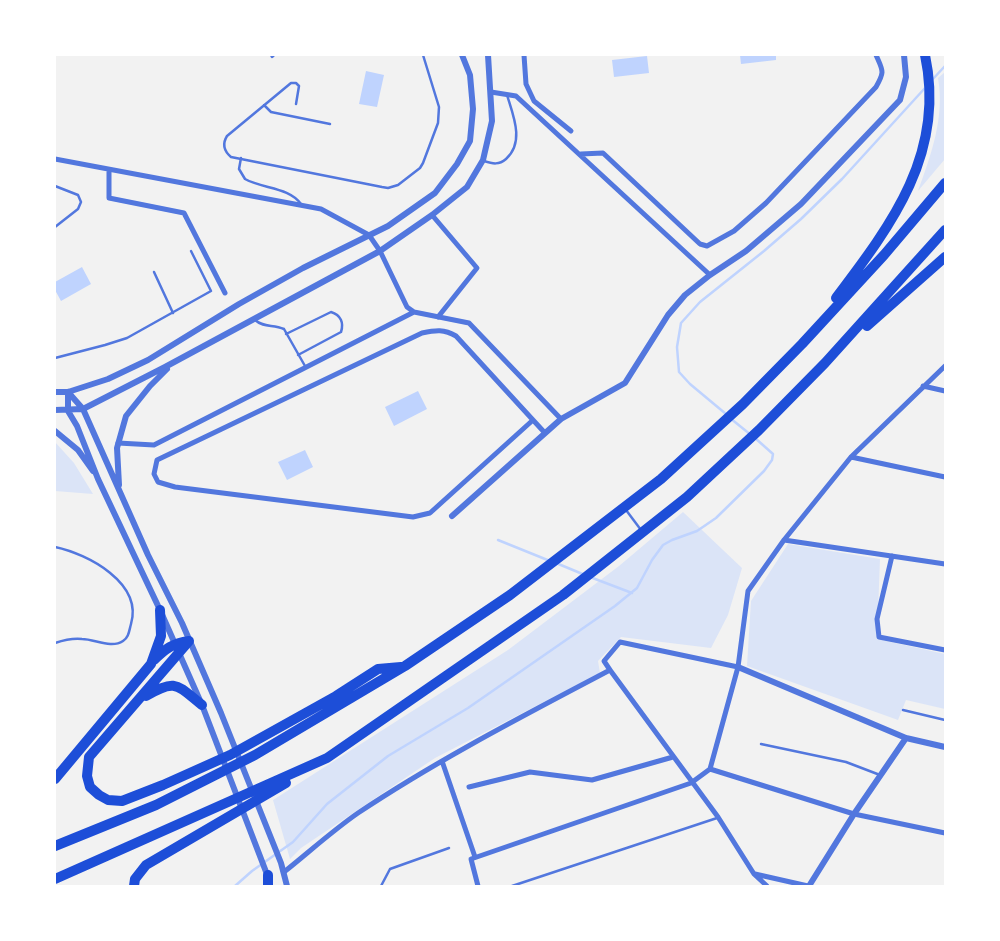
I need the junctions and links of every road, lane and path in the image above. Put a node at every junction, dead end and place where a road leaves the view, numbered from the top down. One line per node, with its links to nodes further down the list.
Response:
1 (423, 55): 15 (lane)
2 (462, 55): 25 (street)
3 (488, 55): 8 (street)
4 (524, 55): 13 (street)
5 (876, 55): 14 (street)
6 (904, 55): 30 (street)
7 (925, 55): 37 (highway)
8 (491, 92): 9 (street); 17 (street)
9 (507, 95): 14 (street); 17 (lane)
10 (296, 104): 11 (lane)
11 (264, 105): 12 (lane); 15 (lane)
12 (330, 124)
13 (570, 130)
14 (581, 154): 30 (street)
15 (241, 158): 21 (lane)
16 (55, 159): 18 (street)
17 (483, 160): 22 (street)
18 (109, 170): 21 (street); 31 (street)
19 (945, 183): 37 (highway)
20 (55, 186): 23 (lane)
21 (302, 205): 25 (street)
22 (432, 215): 27 (street); 34 (street)
23 (55, 227)
24 (945, 230): 41 (highway)
25 (369, 235): 27 (street); 47 (street)
26 (191, 251): 33 (lane)
27 (380, 251): 32 (street); 35 (street)
28 (945, 257): 41 (highway)
29 (154, 272): 33 (lane)
30 (710, 275): 51 (street)
31 (225, 293)
32 (414, 312): 34 (street); 43 (street)
33 (173, 313): 39 (lane)
34 (438, 317): 51 (street)
35 (254, 319): 36 (lane); 40 (street)
36 (286, 334): 38 (lane); 38 (lane)
37 (802, 344): 60 (highway)
38 (298, 354): 43 (lane)
39 (55, 358)
40 (173, 363): 48 (street); 55 (street)
41 (825, 363): 62 (highway)
42 (945, 366): 44 (street)
43 (306, 368): 55 (street)
44 (923, 386): 45 (street); 56 (street)
45 (945, 391)
46 (55, 392): 47 (street)
47 (68, 392): 48 (street); 50 (street)
48 (83, 409): 50 (street); 59 (street)
49 (55, 410): 50 (street)
50 (68, 411): 58 (street)
51 (561, 419): 54 (street)
52 (533, 420): 52 (street); 54 (street)
53 (55, 431): 58 (street)
54 (545, 433): 61 (street)
55 (118, 442): 59 (street)
56 (851, 457): 57 (street); 63 (street)
57 (945, 477)
58 (98, 479): 67 (street)
59 (119, 489): 68 (street)
60 (625, 508): 62 (lane); 74 (highway)
61 (452, 516)
62 (644, 533): 85 (highway)
63 (784, 540): 65 (street); 75 (street)
64 (55, 547): 69 (lane)
65 (892, 556): 66 (street); 71 (street)
66 (945, 564)
67 (160, 610): 70 (street); 73 (highway)
68 (189, 641): 70 (highway); 72 (highway); 98 (street)
69 (55, 643)
70 (175, 643): 72 (street); 73 (highway)
71 (945, 650)
72 (180, 654): 77 (highway); 78 (street)
73 (151, 664): 89 (highway)
74 (405, 666): 77 (highway); 95 (highway)
75 (738, 667): 76 (street); 81 (street); 87 (street)
76 (610, 670): 84 (street); 86 (street)
77 (137, 702): 78 (highway)
78 (202, 705): 100 (street)
79 (903, 710): 80 (lane)
80 (945, 720)
81 (906, 738): 83 (street); 88 (street)
82 (761, 744): 88 (lane)
83 (945, 747)
84 (673, 757): 90 (street); 91 (street)
85 (327, 758): 101 (highway); 102 (highway)
86 (442, 761): 97 (street); 98 (street)
87 (710, 769): 90 (street); 92 (street)
88 (880, 775): 92 (street)
89 (55, 780)
90 (691, 783): 93 (street); 97 (street)
91 (468, 787)
92 (854, 814): 94 (street); 108 (street)
93 (718, 817): 99 (street); 106 (lane)
94 (945, 833)
95 (55, 846)
96 (449, 848): 104 (lane)
97 (475, 857): 105 (street)
98 (284, 872): 103 (street)
99 (754, 874): 107 (street); 108 (street)
100 (268, 878)
101 (55, 879)
102 (134, 886)
103 (287, 886)
104 (381, 886)
105 (478, 886)
106 (512, 886)
107 (767, 886)
108 (809, 886)

